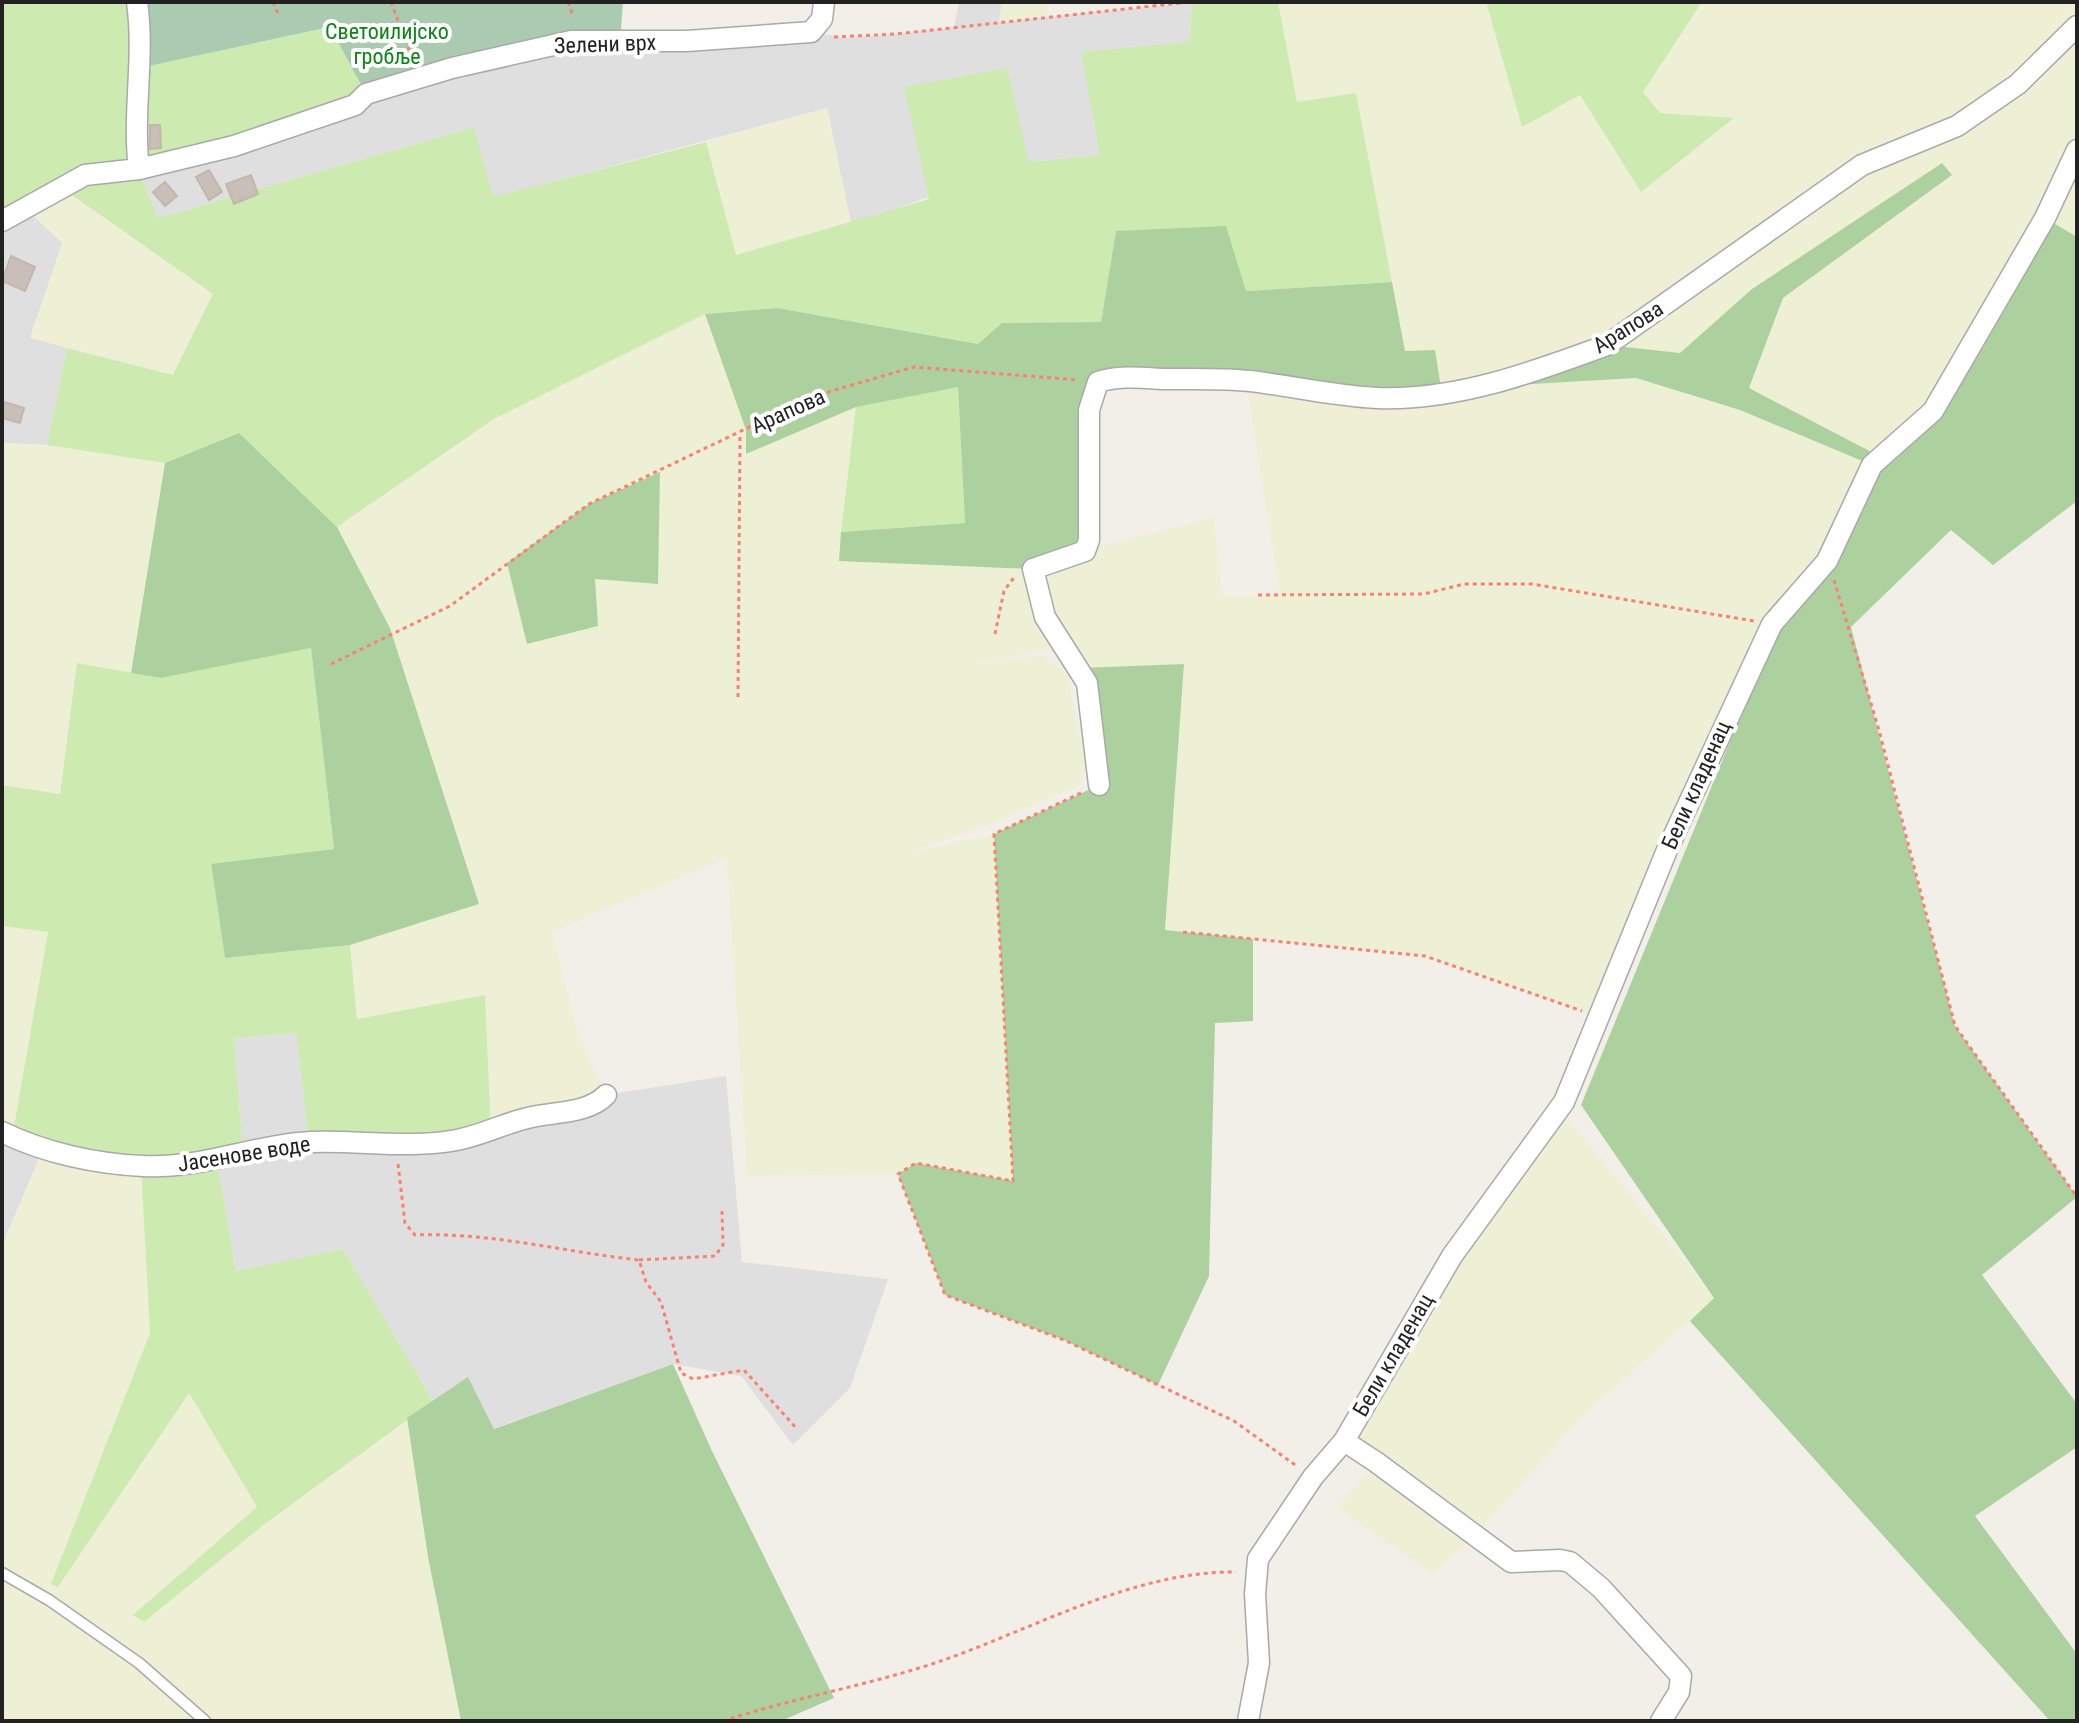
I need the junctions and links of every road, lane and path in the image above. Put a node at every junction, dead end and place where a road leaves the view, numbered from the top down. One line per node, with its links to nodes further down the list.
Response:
1 (137, 2): 13 (street)
2 (273, 2): 7 (path)
3 (391, 2): 11 (path)
4 (568, 2): 8 (path)
5 (824, 2): 10 (street)
6 (1189, 2): 10 (path)
7 (279, 16)
8 (573, 16)
9 (2077, 26): 15 (street, Арапова)
10 (811, 32): 13 (street, Зелени врх)
11 (409, 50)
12 (2077, 150): 17 (street, Бели кладенац)
13 (139, 169): 14 (street, Зелени врх)
14 (2, 221)
15 (1098, 382): 16 (path, Арапова); 18 (street)
16 (740, 433): 22 (path); 23 (path, Арапова)
17 (1827, 561): 20 (street, Бели кладенац); 30 (path)
18 (1033, 569): 21 (path); 24 (street)
19 (1258, 595): 20 (path)
20 (1772, 624): 26 (street, Бели кладенац)
21 (995, 634)
22 (331, 664)
23 (738, 697)
24 (1099, 785): 35 (path)
25 (1183, 932): 26 (path)
26 (1600, 1017): 34 (street, Бели кладенац)
27 (606, 1095): 29 (street, Јасенове воде)
28 (2, 1132): 29 (street, Јасенове воде)
29 (395, 1145): 32 (path)
30 (2077, 1197)
31 (722, 1211): 32 (path)
32 (639, 1260): 33 (path)
33 (797, 1429)
34 (1344, 1441): 35 (street, Бели кладенац); 41 (street, Бели кладенац)
35 (1313, 1477): 37 (street, Бели кладенац)
36 (2, 1573): 38 (lane)
37 (1255, 1573): 39 (path); 40 (street, Бели кладенац)
38 (205, 1721)
39 (723, 1721)
40 (1248, 1721)
41 (1661, 1721)

